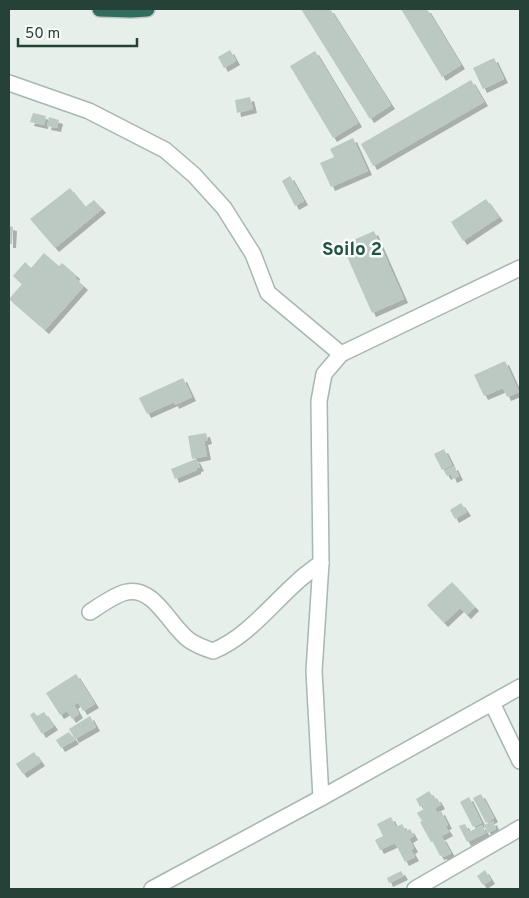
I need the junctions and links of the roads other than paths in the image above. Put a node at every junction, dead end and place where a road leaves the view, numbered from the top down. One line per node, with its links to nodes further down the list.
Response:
1 (100, 9): 2 (highway)
2 (147, 9)
3 (9, 83): 5 (street)
4 (520, 268): 5 (street)
5 (341, 354): 6 (street)
6 (321, 563): 7 (street); 11 (street)
7 (90, 612)
8 (520, 687): 9 (street)
9 (492, 703): 10 (street); 11 (street)
10 (520, 761)
11 (321, 798): 13 (street)
12 (520, 828): 14 (street)
13 (152, 889)
14 (415, 889)

